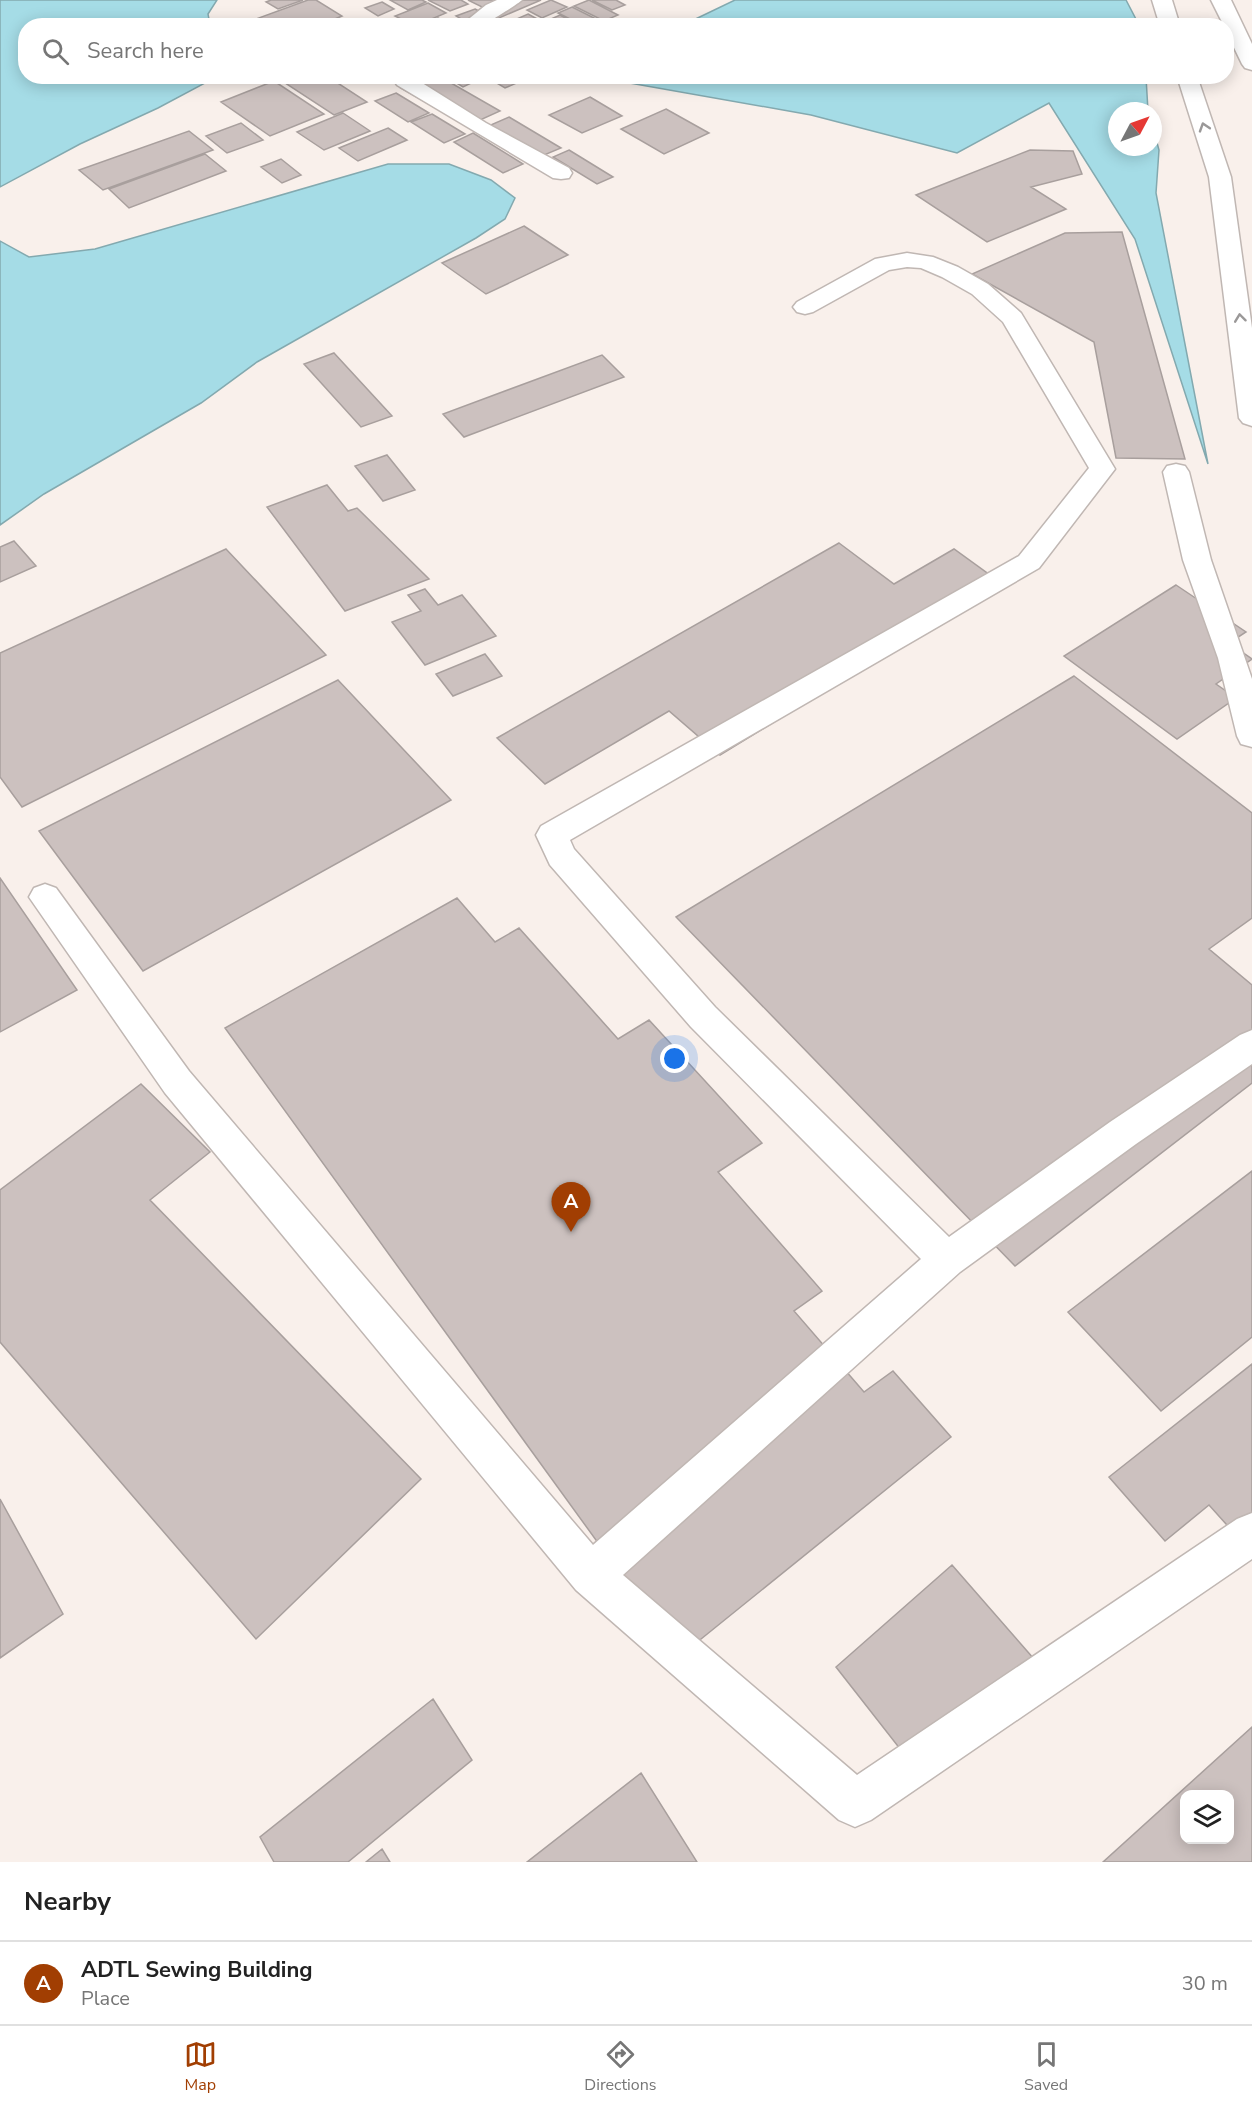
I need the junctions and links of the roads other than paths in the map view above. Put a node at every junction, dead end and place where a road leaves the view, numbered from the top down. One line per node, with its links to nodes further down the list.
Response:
1 (512, 0): 4 (main road)
2 (1162, 0): 5 (main road)
3 (1221, 0): 6 (main road)
4 (480, 18)
5 (1168, 18)
6 (1230, 18)
7 (1234, 27): 8 (main road)
8 (1252, 64)
9 (409, 84): 11 (main road)
10 (1190, 84): 13 (main road, one-way to 10)
11 (561, 173)
12 (805, 307): 18 (main road)
13 (1252, 418)
14 (1176, 472): 15 (main road)
15 (1252, 736)
16 (45, 897): 20 (main road)
17 (1252, 1045): 18 (main road)
18 (947, 1260): 20 (main road)
19 (1252, 1534): 20 (main road)
20 (591, 1575)

